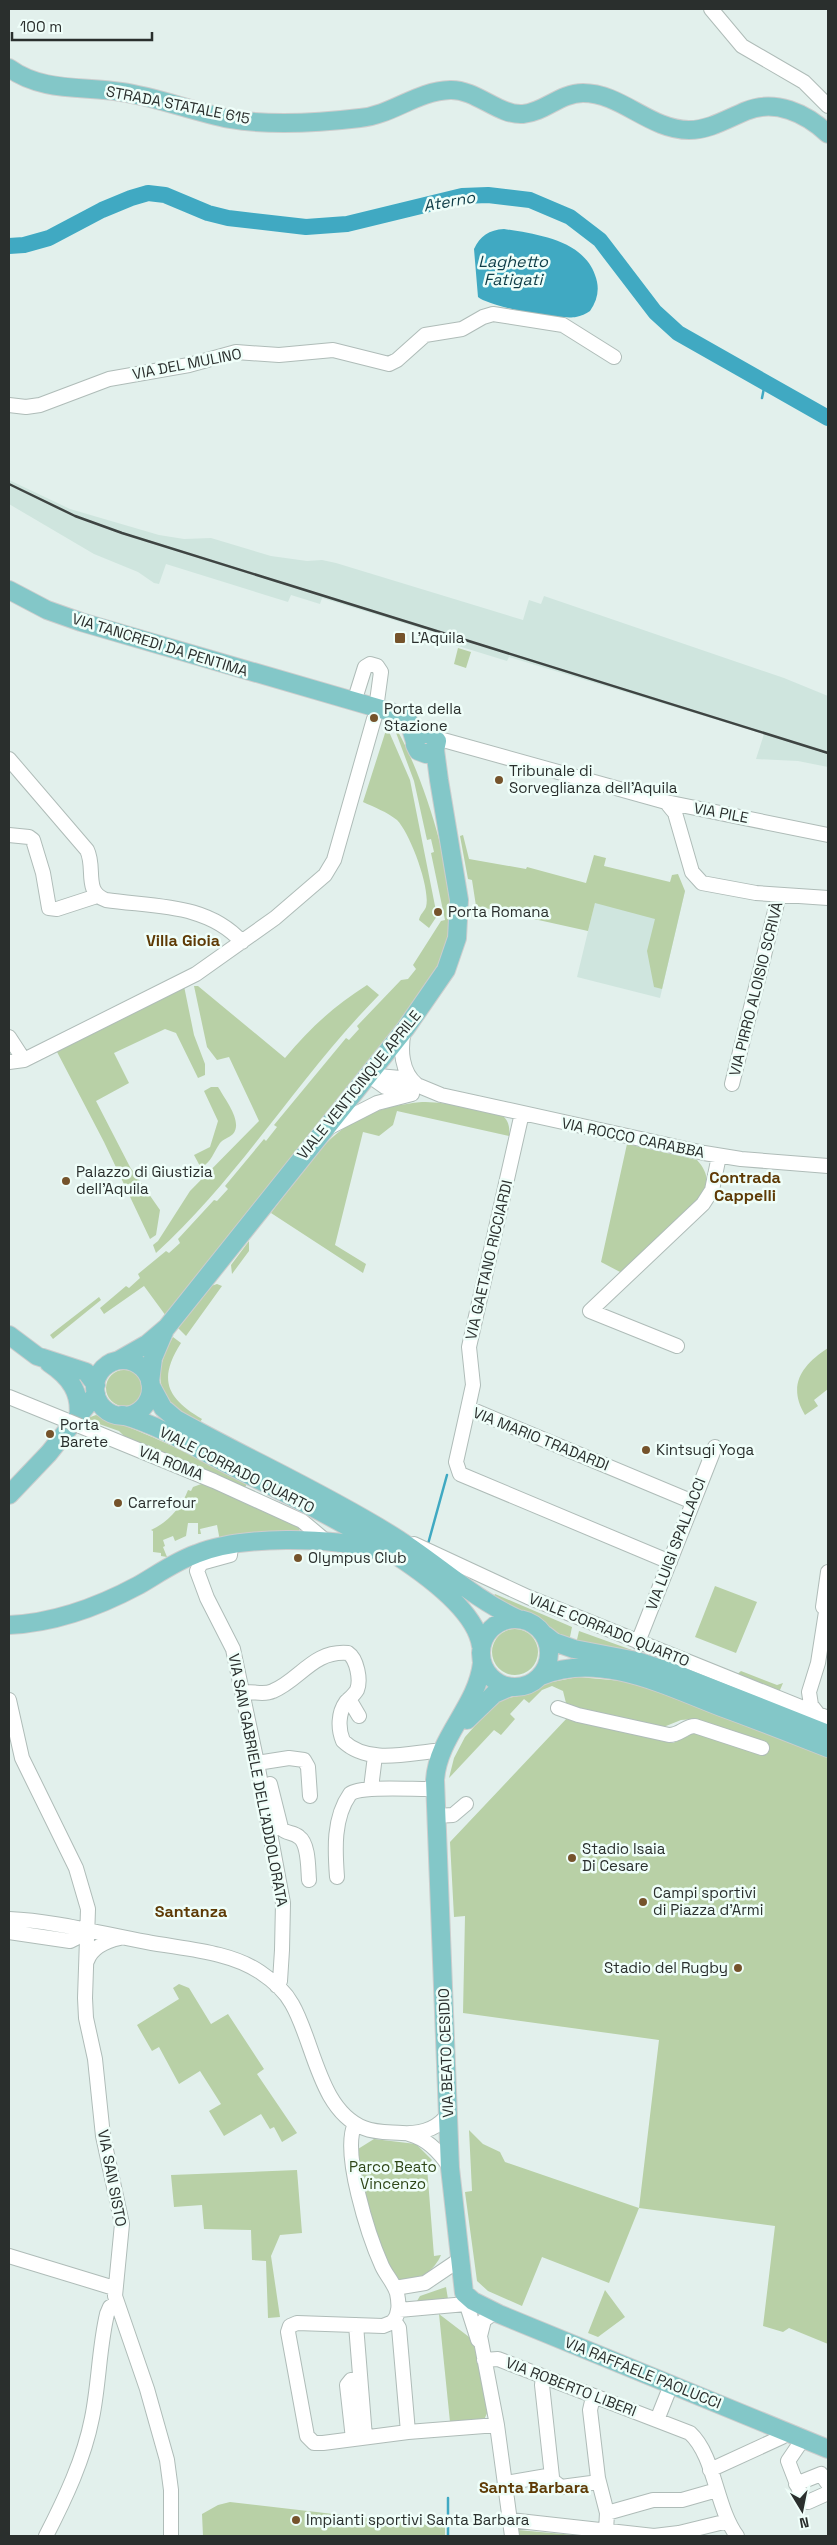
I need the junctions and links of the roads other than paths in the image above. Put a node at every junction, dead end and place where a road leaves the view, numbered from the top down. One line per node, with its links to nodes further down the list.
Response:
1 (710, 9): 3 (street)
2 (9, 68): 4 (main road, STRADA STATALE 615)
3 (828, 106)
4 (828, 134)
5 (614, 357): 6 (street, VIA DEL MULINO)
6 (9, 405)
7 (9, 590): 8 (main road, VIA TANCREDI DA PENTIMA)
8 (354, 702): 9 (main road, VIA TANCREDI DA PENTIMA); 9 (street)
9 (376, 715): 10 (main road, VIA TANCREDI DA PENTIMA); 20 (street)
10 (428, 744): 12 (street, VIA PILE); 21 (main road, VIALE VENTICINQUE APRILE)
11 (9, 759): 18 (street)
12 (666, 802): 13 (street, VIA PILE); 14 (street)
13 (698, 809): 14 (street); 16 (street, VIA PILE)
14 (680, 828): 17 (street)
15 (9, 835): 18 (street)
16 (828, 835)
17 (779, 895): 19 (street); 26 (street, VIA PIRRO ALOISIO SCRIVÀ)
18 (97, 896): 20 (street)
19 (828, 898)
20 (242, 942): 23 (street)
21 (404, 1031): 25 (main road, VIALE VENTICINQUE APRILE); 27 (street)
22 (9, 1037): 23 (street)
23 (24, 1060): 24 (street)
24 (9, 1062)
25 (368, 1074): 27 (street, VIA ROCCO CARABBA); 29 (main road, VIALE VENTICINQUE APRILE)
26 (732, 1084)
27 (415, 1090): 28 (street, VIA ROCCO CARABBA); 29 (street)
28 (522, 1113): 30 (street, VIA ROCCO CARABBA); 41 (street, VIA GAETANO RICCIARDI)
29 (320, 1134): 32 (main road, VIALE VENTICINQUE APRILE)
30 (718, 1156): 31 (street, VIA ROCCO CARABBA); 34 (street)
31 (828, 1166)
32 (167, 1327): 36 (main road, VIALE VENTICINQUE APRILE); 38 (main road, VIALE VENTICINQUE APRILE)
33 (10, 1337): 35 (main road)
34 (677, 1346)
35 (36, 1355): 37 (main road); 43 (main road)
36 (115, 1362): 37 (main road); 38 (main road); 39 (main road)
37 (66, 1365): 39 (main road)
38 (151, 1384): 42 (main road); 47 (main road, VIALE CORRADO QUARTO)
39 (96, 1389): 42 (main road); 43 (main road)
40 (9, 1397): 43 (street, VIA ROMA)
41 (468, 1408): 46 (street, VIA MARIO TRADARDI); 51 (street, VIA MARIO TRADARDI)
42 (122, 1415): 50 (main road, VIALE CORRADO QUARTO)
43 (75, 1422): 45 (main road); 48 (street, VIA ROMA)
44 (715, 1447): 46 (street, VIA LUIGI SPALLACCI)
45 (9, 1495)
46 (693, 1502): 51 (street, VIA LUIGI SPALLACCI)
47 (393, 1535): 54 (main road, VIALE CORRADO QUARTO); 57 (street, VIALE CORRADO QUARTO)
48 (327, 1542): 49 (main road); 50 (main road)
49 (232, 1545): 55 (main road); 62 (street, VIA SAN GABRIELE DELL'ADDOLORATA)
50 (405, 1562): 58 (main road, VIALE CORRADO QUARTO)
51 (670, 1562): 57 (street, VIA LUIGI SPALLACCI)
52 (828, 1572): 60 (street)
53 (828, 1598): 60 (street)
54 (518, 1619): 56 (main road); 58 (main road)
55 (9, 1625)
56 (545, 1635): 59 (main road); 70 (main road, VIALE CORRADO QUARTO)
57 (638, 1642): 66 (street, VIALE CORRADO QUARTO)
58 (482, 1655): 61 (main road); 73 (main road, VIA BEATO CESIDIO)
59 (540, 1676): 61 (main road); 72 (main road, VIALE CORRADO QUARTO)
60 (814, 1677): 63 (street)
61 (510, 1687): 80 (main road, VIA BEATO CESIDIO)
62 (243, 1692): 64 (street); 75 (street, VIA SAN GABRIELE DELL'ADDOLORATA)
63 (809, 1692): 66 (street); 69 (street)
64 (349, 1699): 68 (street); 74 (street)
65 (9, 1700): 83 (street, VIA SAN SISTO)
66 (790, 1703): 69 (street, VIALE CORRADO QUARTO)
67 (558, 1708): 71 (street)
68 (359, 1716)
69 (823, 1716)
70 (828, 1734)
71 (762, 1748)
72 (828, 1748)
73 (440, 1752): 74 (street); 77 (main road, VIA BEATO CESIDIO)
74 (375, 1756): 76 (street)
75 (261, 1762): 78 (street); 82 (street); 89 (street, VIA SAN GABRIELE DELL'ADDOLORATA)
76 (371, 1788): 77 (street); 81 (street)
77 (435, 1789): 80 (main road, VIA BEATO CESIDIO)
78 (310, 1796)
79 (466, 1804): 80 (street)
80 (436, 1816): 90 (main road, VIA BEATO CESIDIO)
81 (337, 1877)
82 (309, 1880)
83 (88, 1909): 85 (street, VIA SAN SISTO); 87 (street, VIA SAN SISTO)
84 (14, 1920): 85 (street)
85 (83, 1930): 86 (street); 87 (street); 88 (street, VIA SAN SISTO)
86 (9, 1932)
87 (119, 1937): 88 (street); 89 (street)
88 (87, 1961): 96 (street, VIA SAN SISTO)
89 (277, 1986): 91 (street)
90 (448, 2114): 92 (street); 93 (main road, VIA BEATO CESIDIO)
91 (355, 2124): 92 (street); 97 (street)
92 (406, 2133): 93 (street)
93 (450, 2168): 95 (main road, VIA BEATO CESIDIO)
94 (9, 2256): 96 (street)
95 (459, 2260): 97 (street); 98 (main road, VIA BEATO CESIDIO)
96 (114, 2288): 99 (street, VIA SAN SISTO)
97 (395, 2288): 101 (street)
98 (464, 2296): 100 (main road, VIA RAFFAELE PAOLUCCI); 101 (street); 103 (street)
99 (117, 2303): 126 (street); 127 (street, VIA SAN SISTO)
100 (499, 2314): 103 (street); 105 (main road, VIA RAFFAELE PAOLUCCI)
101 (396, 2315): 102 (street); 109 (street)
102 (356, 2325): 111 (street); 111 (street)
103 (482, 2354): 104 (street, VIA ROBERTO LIBERI); 108 (street)
104 (543, 2377): 106 (street, VIA ROBERTO LIBERI); 115 (street)
105 (671, 2385): 107 (street); 110 (main road, VIA RAFFAELE PAOLUCCI)
106 (593, 2397): 107 (street, VIA ROBERTO LIBERI); 116 (street)
107 (657, 2420): 114 (street, VIA ROBERTO LIBERI)
108 (497, 2425): 109 (street); 117 (street)
109 (408, 2432): 111 (street)
110 (786, 2432): 112 (main road, VIA RAFFAELE PAOLUCCI); 114 (street)
111 (359, 2438)
112 (803, 2439): 113 (main road, VIA RAFFAELE PAOLUCCI); 118 (street)
113 (828, 2449)
114 (710, 2470): 120 (street, VIA ROBERTO LIBERI)
115 (552, 2477): 116 (street); 117 (street)
116 (598, 2482): 122 (street)
117 (505, 2483): 123 (street)
118 (796, 2484): 119 (street); 121 (street)
119 (828, 2484)
120 (717, 2490): 122 (street); 124 (street, VIA ROBERTO LIBERI)
121 (828, 2493)
122 (607, 2512): 125 (street)
123 (510, 2520): 125 (street); 128 (street)
124 (728, 2522): 125 (street); 129 (street, VIA ROBERTO LIBERI)
125 (606, 2531)
126 (46, 2536)
127 (171, 2536)
128 (512, 2536)
129 (737, 2536)

